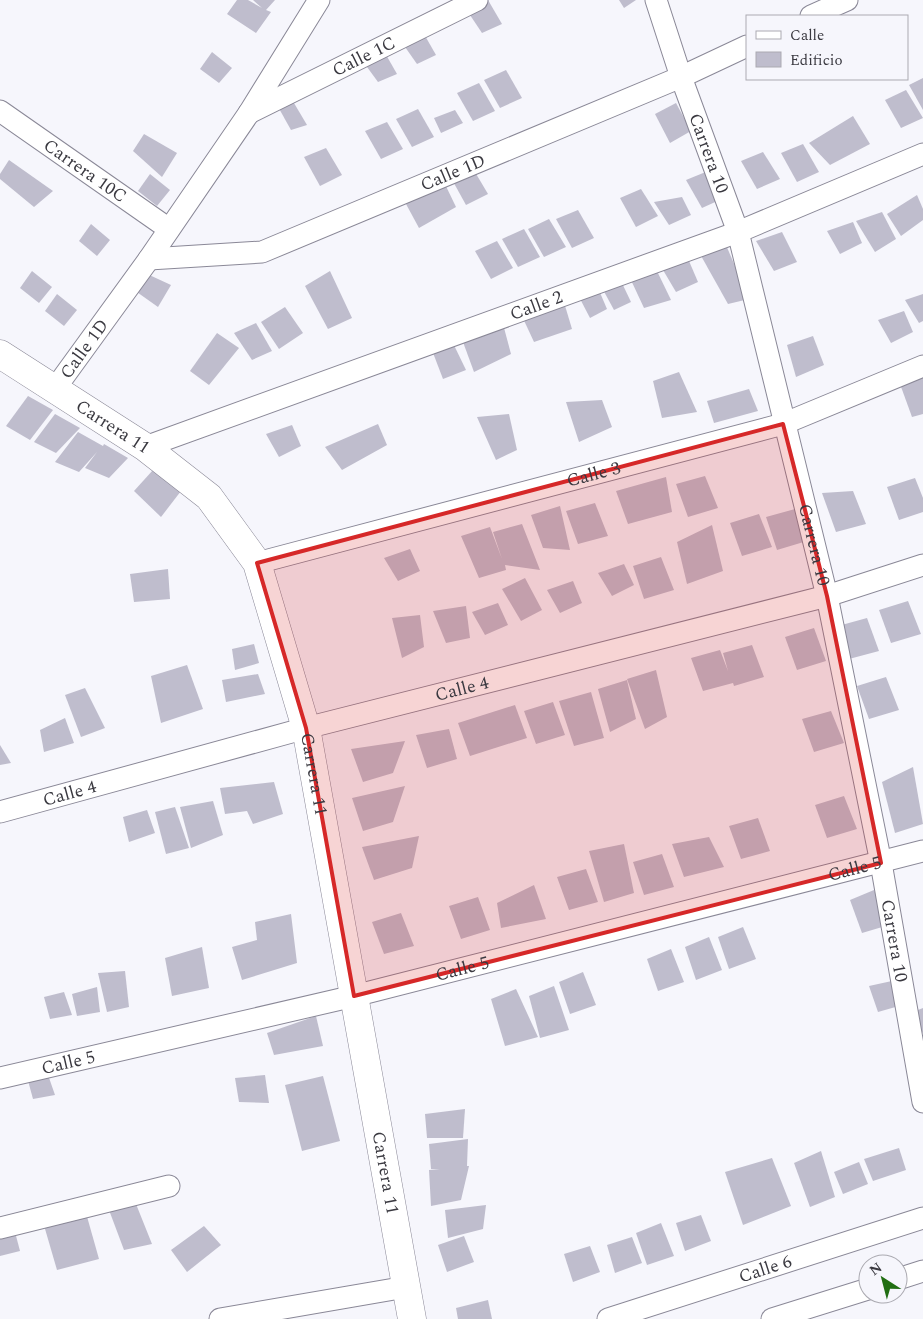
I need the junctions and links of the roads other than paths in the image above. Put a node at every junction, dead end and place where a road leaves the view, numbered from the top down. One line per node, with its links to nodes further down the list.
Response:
1 (318, 0): 9 (street, Calle 1D)
2 (478, 0): 9 (street, Calle 1C)
3 (656, 0): 7 (street, Carrera 10)
4 (846, 0): 5 (street)
5 (813, 15)
6 (746, 46): 7 (street, Calle 1D)
7 (681, 77): 12 (street, Carrera 10); 13 (street, Calle 1D)
8 (0, 111): 11 (street, Carrera 10C)
9 (249, 113): 11 (street, Calle 1D)
10 (923, 154): 12 (street, Calle 2)
11 (169, 230): 13 (street, Calle 1D)
12 (738, 232): 17 (street, Carrera 10); 18 (street, Calle 2)
13 (149, 259): 16 (street, Calle 1D)
14 (0, 354): 16 (street, Carrera 11)
15 (923, 366): 17 (street, Calle 3)
16 (54, 390): 18 (street, Carrera 11)
17 (784, 424): 19 (street, Calle 3); 21 (street, Carrera 10)
18 (146, 448): 19 (street, Carrera 11)
19 (257, 563): 22 (street, Carrera 11)
20 (923, 565): 21 (street, Calle 4)
21 (827, 596): 22 (street, Calle 4); 25 (street, Carrera 10)
22 (306, 728): 23 (street, Calle 4); 26 (street, Carrera 11)
23 (0, 812)
24 (923, 851): 25 (street, Calle 5)
25 (881, 863): 26 (street, Calle 5); 28 (street, Carrera 10)
26 (354, 996): 27 (street, Calle 5); 34 (street, Carrera 11)
27 (0, 1078)
28 (923, 1102)
29 (169, 1186): 31 (street)
30 (923, 1218): 38 (street, Calle 6)
31 (0, 1228)
32 (923, 1271): 33 (street)
33 (908, 1276)
34 (406, 1287): 36 (street); 37 (street, Carrera 11)
35 (858, 1291): 39 (street)
36 (220, 1319)
37 (412, 1319)
38 (608, 1319)
39 (772, 1319)

